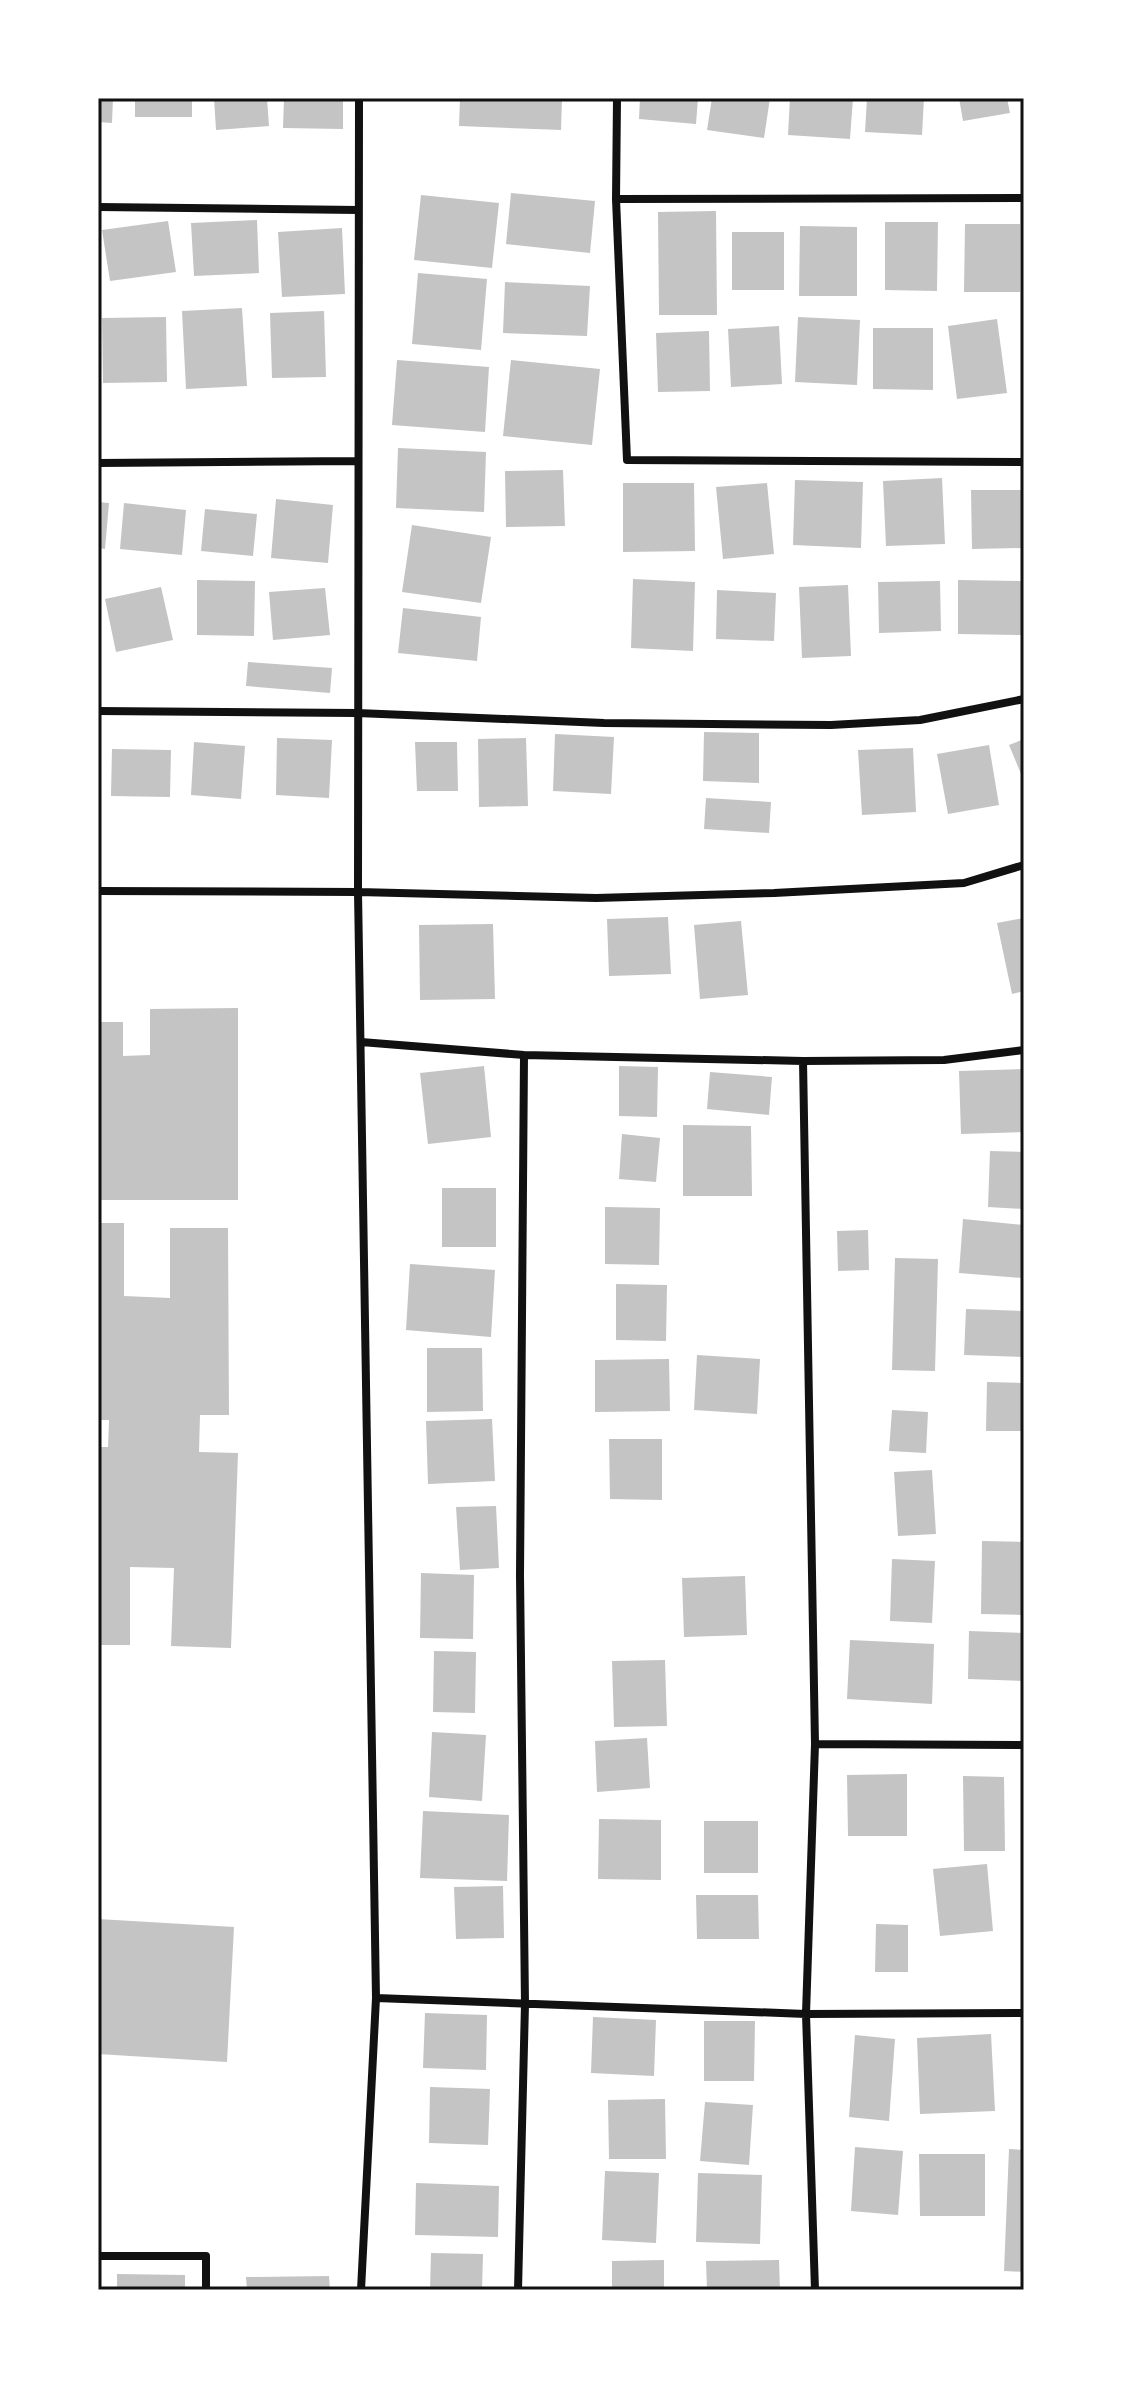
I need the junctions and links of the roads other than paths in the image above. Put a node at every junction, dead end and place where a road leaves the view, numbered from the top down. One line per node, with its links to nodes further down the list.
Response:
1 (359, 98): 6 (street)
2 (617, 98): 4 (street)
3 (1024, 198): 4 (street)
4 (616, 199): 8 (street)
5 (98, 207): 6 (street)
6 (358, 210): 7 (street)
7 (357, 461): 9 (street); 12 (street)
8 (1024, 462)
9 (98, 463)
10 (1024, 699): 12 (street)
11 (98, 711): 12 (street)
12 (357, 713): 15 (street)
13 (1024, 865): 15 (street)
14 (98, 891): 15 (street)
15 (358, 892): 16 (street)
16 (361, 1042): 18 (street); 22 (street)
17 (1024, 1050): 19 (street)
18 (524, 1055): 19 (street); 23 (street)
19 (803, 1061): 20 (street)
20 (815, 1744): 21 (street); 25 (street)
21 (1024, 1745)
22 (376, 1998): 23 (street); 28 (street)
23 (525, 2004): 25 (street); 29 (street)
24 (1024, 2013): 25 (street)
25 (806, 2014): 30 (street)
26 (98, 2256): 27 (street)
27 (206, 2290)
28 (361, 2290)
29 (518, 2290)
30 (815, 2290)

